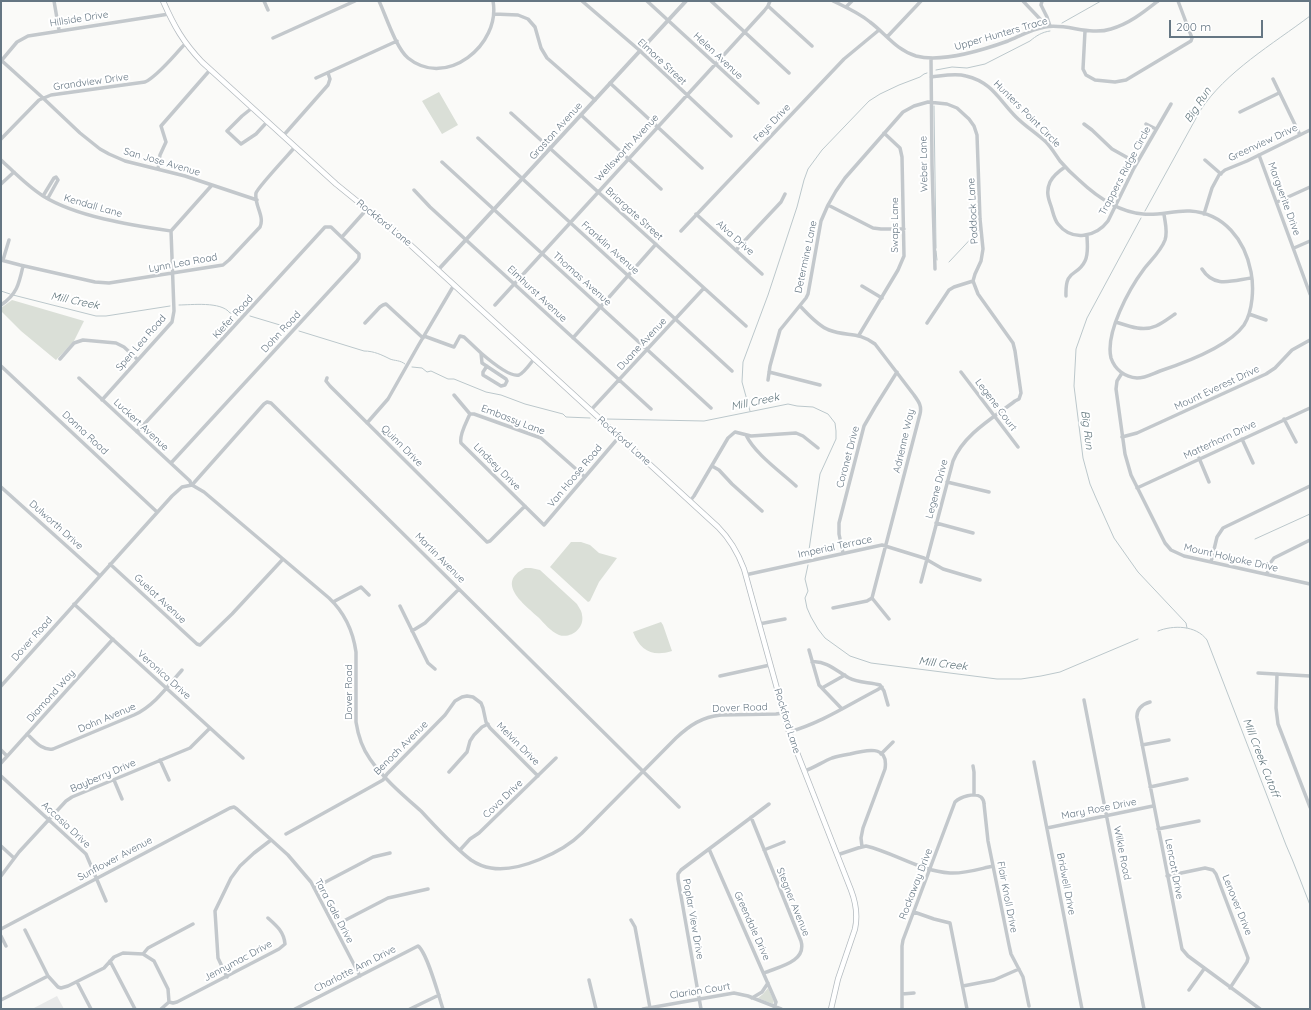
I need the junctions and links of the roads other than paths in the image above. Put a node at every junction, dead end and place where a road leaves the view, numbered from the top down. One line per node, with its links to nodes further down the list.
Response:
1 (54, 1): 27 (street)
2 (163, 1): 22 (main road, Rockford Lane)
3 (264, 1): 21 (street)
4 (355, 1): 32 (street)
5 (379, 1): 33 (street)
6 (493, 1): 23 (street)
7 (582, 1): 36 (street, Elmore Street)
8 (647, 1): 24 (street, Helen Avenue)
9 (686, 1): 24 (street, Graston Avenue)
10 (711, 1): 30 (street)
11 (770, 1): 19 (street, Wellsworth Avenue)
12 (833, 1): 20 (street, Upper Hunters Trace)
13 (852, 1): 20 (street)
14 (921, 1): 31 (street)
15 (1023, 1): 26 (street)
16 (1042, 1): 25 (street)
17 (1158, 1): 29 (street, Upper Hunters Trace)
18 (1178, 1): 29 (street)
19 (768, 6): 30 (street, Wellsworth Avenue); 35 (street)
20 (846, 7): 28 (street, Upper Hunters Trace)
21 (268, 10)
22 (169, 14): 27 (street, Hillside Drive); 34 (main road, Rockford Lane)
23 (494, 14): 33 (street); 50 (street)
24 (668, 20): 36 (street, Graston Avenue); 39 (street, Helen Avenue)
25 (1050, 26): 26 (street, Upper Hunters Trace); 29 (street, Upper Hunters Trace)
26 (1045, 27): 37 (street, Upper Hunters Trace)
27 (59, 30): 38 (street, Hillside Drive)
28 (879, 30): 31 (street, Upper Hunters Trace); 99 (street, Feys Drive)
29 (1085, 31)
30 (744, 32): 39 (street, Wellsworth Avenue); 42 (street)
31 (886, 37): 37 (street, Upper Hunters Trace)
32 (273, 38)
33 (397, 41): 41 (street)
34 (185, 44): 40 (main road, Rockford Lane); 49 (street, Grandview Drive)
35 (812, 46)
36 (639, 51): 46 (street, Graston Avenue); 48 (street, Elmore Street)
37 (931, 58): 43 (street, Weber Lane)
38 (1, 60): 49 (street, San Jose Avenue)
39 (716, 63): 48 (street, Wellsworth Avenue); 52 (street, Helen Avenue)
40 (210, 70): 54 (main road, Rockford Lane); 80 (street)
41 (328, 73): 44 (street); 66 (street)
42 (789, 73)
43 (931, 77): 51 (street, Weber Lane); 78 (street, Hunters Point Circle)
44 (316, 78)
45 (1272, 79): 47 (street)
46 (610, 84): 50 (street, Graston Avenue); 61 (street)
47 (1279, 93): 55 (street); 65 (street)
48 (686, 95): 61 (street, Wellsworth Avenue); 67 (street, Elmore Street)
49 (43, 98): 69 (street, Grandview Drive); 80 (street, San Jose Avenue)
50 (595, 100): 57 (street, Graston Avenue)
51 (931, 102): 64 (street, Determine Lane); 118 (street, Weber Lane); 124 (street, Paddock Lane)
52 (758, 103)
53 (1172, 104): 62 (street, Trappers Ridge Circle)
54 (252, 108): 58 (main road, Rockford Lane); 58 (street)
55 (1240, 112)
56 (511, 113): 71 (street, Briargate Street)
57 (581, 115): 71 (street, Graston Avenue); 73 (street)
58 (267, 122): 66 (main road, Rockford Lane)
59 (1084, 124): 77 (street)
60 (1146, 124): 62 (street)
61 (658, 127): 73 (street, Wellsworth Avenue); 79 (street)
62 (1156, 129): 77 (street, Trappers Ridge Circle)
63 (1310, 130): 65 (street, Greenview Drive)
64 (884, 133): 95 (street, Determine Lane); 103 (street, Swaps Lane)
65 (1300, 135): 72 (street, Greenview Drive)
66 (283, 136): 70 (main road, Rockford Lane)
67 (731, 136)
68 (478, 138): 83 (street, Franklin Avenue)
69 (1, 140)
70 (296, 147): 93 (street); 97 (main road, Rockford Lane)
71 (551, 148): 83 (street, Graston Avenue); 89 (street, Briargate Street)
72 (1259, 155): 82 (street, Greenview Drive); 94 (street, Marguerite Drive)
73 (629, 158): 87 (street); 89 (street, Wellsworth Avenue)
74 (1, 160): 81 (street, Kendall Lane)
75 (1205, 160): 82 (street)
76 (442, 162): 98 (street, Thomas Avenue)
77 (1137, 164): 96 (street, Trappers Ridge Circle)
78 (1065, 167): 96 (street, Hunters Point Circle); 106 (street)
79 (702, 168)
80 (158, 169): 85 (street, San Jose Avenue)
81 (14, 172): 84 (street); 91 (street, Kendall Lane)
82 (1221, 174): 101 (street, Greenview Drive)
83 (523, 179): 98 (street, Graston Avenue); 102 (street, Franklin Avenue)
84 (1, 184)
85 (212, 185): 93 (street, San Jose Avenue); 105 (street)
86 (1310, 188): 94 (street)
87 (662, 189)
88 (414, 190): 109 (street, Elmhurst Avenue)
89 (598, 192): 102 (street, Wellsworth Avenue); 111 (street, Briargate Street)
90 (786, 194): 113 (street)
91 (43, 196): 92 (street, Kendall Lane); 92 (street)
92 (48, 198): 105 (street, Kendall Lane)
93 (256, 200): 120 (street, Lynn Lea Road)
94 (1277, 202): 112 (street, Marguerite Drive)
95 (828, 205): 103 (street); 136 (street, Determine Lane)
96 (1115, 206): 100 (street, Hunters Point Circle); 106 (street, Trappers Ridge Circle)
97 (367, 209): 107 (street); 119 (main road, Rockford Lane)
98 (495, 210): 109 (street, Graston Avenue); 114 (street, Thomas Avenue)
99 (696, 214): 104 (street, Feys Drive); 113 (street, Alva Drive)
100 (1164, 214): 101 (street, Hunters Point Circle); 141 (street)
101 (1204, 214): 123 (street, Hunters Point Circle)
102 (570, 222): 114 (street, Wellsworth Avenue); 122 (street, Franklin Avenue)
103 (904, 229): 132 (street, Swaps Lane)
104 (681, 230)
105 (171, 231): 120 (street, Spen Lea Road)
106 (1086, 235): 131 (street)
107 (342, 237): 176 (street, Kiefer Road); 185 (street, Dohn Road)
108 (9, 240): 115 (street)
109 (467, 240): 119 (street, Graston Avenue); 125 (street, Elmhurst Avenue)
110 (1310, 241): 112 (street)
111 (656, 244): 122 (street); 128 (street, Briargate Street)
112 (1294, 248): 129 (street, Marguerite Drive)
113 (736, 250): 121 (street, Alva Drive)
114 (542, 253): 125 (street, Wellsworth Avenue); 135 (street, Thomas Avenue)
115 (2, 260): 116 (street, Lynn Lea Road)
116 (23, 266): 120 (street, Lynn Lea Road); 133 (street)
117 (1202, 268): 123 (street)
118 (935, 269)
119 (438, 270): 126 (main road, Rockford Lane)
120 (172, 274): 153 (street, Spen Lea Road)
121 (762, 274)
122 (628, 276): 135 (street); 139 (street, Franklin Avenue)
123 (1251, 278): 138 (street, Hunters Point Circle)
124 (974, 281): 143 (street); 173 (street)
125 (514, 284): 134 (street, Wellsworth Avenue); 147 (street, Elmhurst Avenue)
126 (454, 285): 146 (street, Quinn Drive); 152 (main road, Rockford Lane)
127 (862, 286): 132 (street)
128 (704, 288): 139 (street, Duane Avenue); 144 (street, Briargate Street)
129 (1309, 288): 130 (street, Marguerite Drive)
130 (1310, 294)
131 (1066, 296)
132 (882, 298): 145 (street, Swaps Lane)
133 (1, 305)
134 (495, 305)
135 (600, 306): 147 (street); 149 (street, Thomas Avenue)
136 (800, 306): 145 (street, Adrienne Way); 157 (street, Determine Lane)
137 (1175, 314): 141 (street)
138 (1249, 314): 140 (street); 160 (street, Hunters Point Circle)
139 (676, 319): 149 (street, Duane Avenue); 156 (street, Franklin Avenue)
140 (1266, 320)
141 (1116, 322): 160 (street)
142 (366, 323): 146 (street)
143 (927, 323)
144 (746, 326)
145 (859, 335): 158 (street, Adrienne Way)
146 (423, 337): 150 (street); 175 (street, Quinn Drive)
147 (573, 338): 163 (street, Elmhurst Avenue)
148 (1310, 340): 179 (street, Mount Everest Drive)
149 (648, 350): 163 (street, Duane Avenue); 168 (street, Thomas Avenue)
150 (481, 354): 152 (street); 155 (street)
151 (60, 359): 153 (street)
152 (534, 359): 171 (main road, Rockford Lane)
153 (138, 360): 167 (street, Spen Lea Road)
154 (1, 366): 200 (street, Donna Road)
155 (487, 366): 155 (street)
156 (732, 371)
157 (769, 372): 164 (street, Determine Lane); 165 (street)
158 (897, 372): 205 (street, Adrienne Way); 206 (street, Coronet Drive)
159 (961, 372): 173 (street, Legene Court)
160 (1122, 373): 179 (street, Mount Holyoke Drive)
161 (79, 378): 167 (street, Luckert Avenue)
162 (327, 378): 175 (street)
163 (619, 380): 170 (street, Elmhurst Avenue); 171 (street, Duane Avenue)
164 (768, 380)
165 (820, 385)
166 (454, 395): 172 (street, Embassy Lane)
167 (102, 400): 176 (street, Luckert Avenue)
168 (711, 408)
169 (1310, 408): 174 (street, Matterhorn Drive)
170 (651, 409)
171 (590, 410): 178 (main road, Rockford Lane)
172 (470, 414): 188 (street, Embassy Lane); 198 (street, Lindsey Drive)
173 (995, 417): 182 (street, Legene Court); 189 (street, Legene Drive)
174 (1284, 419): 180 (street, Matterhorn Drive); 181 (street)
175 (367, 423): 198 (street, Quinn Drive)
176 (137, 432): 185 (street, Luckert Avenue)
177 (746, 435): 183 (street); 187 (street); 192 (street)
178 (619, 437): 188 (street, Van Hoose Road); 197 (main road, Rockford Lane)
179 (1122, 437): 195 (street, Mount Holyoke Drive)
180 (1242, 439): 184 (street, Matterhorn Drive); 186 (street)
181 (1296, 442)
182 (1018, 447)
183 (818, 448)
184 (1199, 458): 190 (street); 195 (street, Matterhorn Drive)
185 (171, 463): 191 (street, Luckert Avenue)
186 (1252, 463)
187 (712, 466): 197 (street); 199 (street)
188 (585, 477): 202 (street, Van Hoose Road)
189 (947, 482): 196 (street); 201 (street, Legene Drive)
190 (1209, 482)
191 (191, 485): 200 (street, Dover Road); 207 (street, Dover Road); 217 (street, Martin Avenue)
192 (796, 486)
193 (1310, 486): 209 (street)
194 (1, 487): 213 (street, Dulworth Drive)
195 (1137, 488): 209 (street, Mount Holyoke Drive)
196 (988, 492)
197 (690, 501): 212 (main road, Rockford Lane)
198 (525, 506): 202 (street, Lindsey Drive)
199 (762, 510)
200 (157, 512): 210 (street, Dover Road)
201 (936, 523): 203 (street); 208 (street, Legene Drive)
202 (544, 525)
203 (973, 533)
204 (1310, 540): 211 (street)
205 (885, 546): 206 (street, Imperial Terrace); 208 (street, Imperial Terrace); 219 (street, Adrienne Way)
206 (843, 553): 212 (street, Imperial Terrace)
207 (283, 559): 210 (street, Guelat Avenue); 220 (street, Dover Road)
208 (926, 560): 214 (street, Imperial Terrace); 215 (street, Legene Drive)
209 (1211, 562): 211 (street, Mount Holyoke Drive)
210 (110, 564): 213 (street, Dover Road)
211 (1267, 574): 216 (street, Mount Holyoke Drive)
212 (745, 575): 226 (main road, Rockford Lane)
213 (100, 576): 221 (street, Dover Road)
214 (980, 580)
215 (921, 582)
216 (1310, 584)
217 (459, 588): 227 (street); 264 (street, Martin Avenue)
218 (369, 595): 220 (street)
219 (872, 598): 223 (street); 225 (street)
220 (333, 602): 269 (street, Dover Road)
221 (74, 604): 228 (street, Veronica Drive); 239 (street, Dover Road)
222 (400, 606): 227 (street)
223 (833, 608)
224 (785, 619): 226 (street)
225 (889, 619)
226 (759, 624): 231 (main road, Rockford Lane)
227 (412, 631): 232 (street)
228 (113, 639): 241 (street, Veronica Drive); 251 (street, Diamond Way)
229 (809, 650): 230 (street)
230 (812, 662): 237 (street); 242 (street)
231 (770, 665): 236 (street); 247 (main road, Rockford Lane)
232 (435, 669)
233 (182, 670): 241 (street, Dohn Avenue)
234 (1258, 673): 235 (street)
235 (1277, 674): 238 (street); 275 (street)
236 (720, 676)
237 (845, 676): 240 (street); 242 (street)
238 (1310, 676)
239 (1, 686)
240 (882, 687): 245 (street); 246 (street)
241 (166, 688): 249 (street, Veronica Drive); 251 (street, Dohn Avenue)
242 (822, 688): 246 (street)
243 (1084, 700): 283 (street, Wilkie Road)
244 (1150, 702): 254 (street, Lencott Drive)
245 (888, 705)
246 (842, 709): 250 (street)
247 (783, 713): 250 (main road, Rockford Lane); 264 (street, Dover Road)
248 (488, 724): 265 (street); 268 (street, Melvin Drive); 269 (street, Benoch Avenue)
249 (210, 728): 258 (street, Veronica Drive); 260 (street, Bayberry Drive)
250 (789, 732): 266 (main road, Rockford Lane)
251 (27, 734): 257 (street, Diamond Way)
252 (1169, 740): 254 (street)
253 (893, 742): 256 (street)
254 (1142, 745): 273 (street, Lencott Drive)
255 (1, 750): 257 (street)
256 (881, 754): 266 (street); 293 (street)
257 (7, 756): 261 (street, Diamond Way)
258 (243, 758)
259 (556, 758): 268 (street, Cova Drive)
260 (160, 760): 271 (street, Bayberry Drive); 272 (street)
261 (1, 762)
262 (1034, 762): 287 (street, Bridwell Drive)
263 (973, 766): 276 (street)
264 (644, 771): 280 (street, Martin Avenue); 295 (street, Dover Road)
265 (449, 772)
266 (804, 772): 298 (main road, Rockford Lane)
267 (1, 776): 285 (street, Accasia Drive)
268 (538, 776): 295 (street, Cova Drive)
269 (385, 777): 289 (street, Benoch Avenue); 295 (street, Dover Road)
270 (1187, 779): 273 (street)
271 (114, 780): 277 (street); 285 (street, Bayberry Drive)
272 (169, 780)
273 (1150, 787): 279 (street, Lencott Drive)
274 (1310, 791): 275 (street)
275 (1305, 793): 281 (street)
276 (974, 796): 300 (street, Flair Knoll Drive); 301 (street, Rockaway Drive)
277 (122, 799)
278 (769, 804): 284 (street, Poplar View Drive)
279 (1154, 806): 283 (street, Mary Rose Drive); 288 (street, Lencott Drive)
280 (679, 807)
281 (1310, 807)
282 (237, 808): 290 (street, Tara Gale Drive); 304 (street, Sunflower Avenue)
283 (1107, 816): 287 (street, Mary Rose Drive); 355 (street, Wilkie Road)
284 (751, 817): 294 (street, Poplar View Drive); 296 (street, Stegner Avenue)
285 (49, 819): 299 (street, Bayberry Drive); 304 (street, Accasia Drive)
286 (1200, 822): 288 (street)
287 (1047, 828): 354 (street, Bridwell Drive)
288 (1158, 829): 303 (street, Lencott Drive)
289 (286, 834)
290 (271, 840): 305 (street, Tara Gale Drive); 324 (street)
291 (784, 842): 296 (street)
292 (1, 846): 299 (street)
293 (862, 847): 298 (street); 301 (street)
294 (709, 849): 321 (street, Greendale Drive); 335 (street, Poplar View Drive)
295 (460, 850)
296 (764, 850): 321 (street, Stegner Avenue)
297 (390, 853): 305 (street)
298 (837, 855): 351 (main road, Rockford Lane)
299 (14, 858): 302 (street, Bayberry Drive)
300 (993, 866): 301 (street); 319 (street, Flair Knoll Drive)
301 (930, 869): 308 (street, Rockaway Drive)
302 (1, 876)
303 (1167, 876): 320 (street, Lencott Drive); 329 (street, Lenover Drive)
304 (96, 878): 307 (street, Accasia Drive); 313 (street, Sunflower Avenue)
305 (314, 888): 312 (street, Tara Gale Drive)
306 (428, 889): 312 (street)
307 (106, 901)
308 (914, 912): 328 (street); 332 (street, Rockaway Drive)
309 (268, 918): 324 (street, Jennymac Drive)
310 (632, 920): 339 (street)
311 (192, 924): 317 (street)
312 (334, 926): 323 (street, Tara Gale Drive)
313 (1, 929)
314 (26, 930): 322 (street)
315 (1, 936): 316 (street)
316 (6, 946)
317 (143, 954): 318 (street); 337 (street)
318 (110, 961): 326 (street); 342 (street)
319 (1019, 969): 328 (street); 338 (street, Flair Knoll Drive)
320 (1204, 969): 329 (street, Lencott Drive); 330 (street)
321 (764, 973): 327 (street, Greendale Drive)
322 (48, 976): 326 (street); 336 (street)
323 (360, 976): 333 (street, Charlotte Ann Drive); 344 (street, Charlotte Ann Drive)
324 (227, 977): 337 (street, Jennymac Drive)
325 (589, 980): 347 (street)
326 (77, 982): 341 (street)
327 (768, 982): 334 (street); 340 (street, Greendale Drive)
328 (963, 986): 353 (street)
329 (1230, 988): 356 (street, Lencott Drive)
330 (1189, 990)
331 (914, 993): 332 (street)
332 (902, 994): 352 (street, Rockaway Drive)
333 (439, 995): 345 (street); 346 (street)
334 (752, 998): 335 (street, Clarion Court); 340 (street, Clarion Court)
335 (699, 999): 339 (street, Clarion Court); 349 (street, Poplar View Drive)
336 (1, 1000)
337 (169, 1002): 343 (street)
338 (1030, 1006)
339 (650, 1008): 348 (street, Clarion Court)
340 (774, 1008): 350 (street, Clarion Court)
341 (92, 1009)
342 (135, 1009)
343 (161, 1009)
344 (295, 1009)
345 (410, 1009)
346 (443, 1009)
347 (596, 1009)
348 (643, 1009)
349 (701, 1009)
350 (781, 1009)
351 (831, 1009)
352 (902, 1009)
353 (967, 1009)
354 (1082, 1009)
355 (1144, 1009)
356 (1260, 1009)

